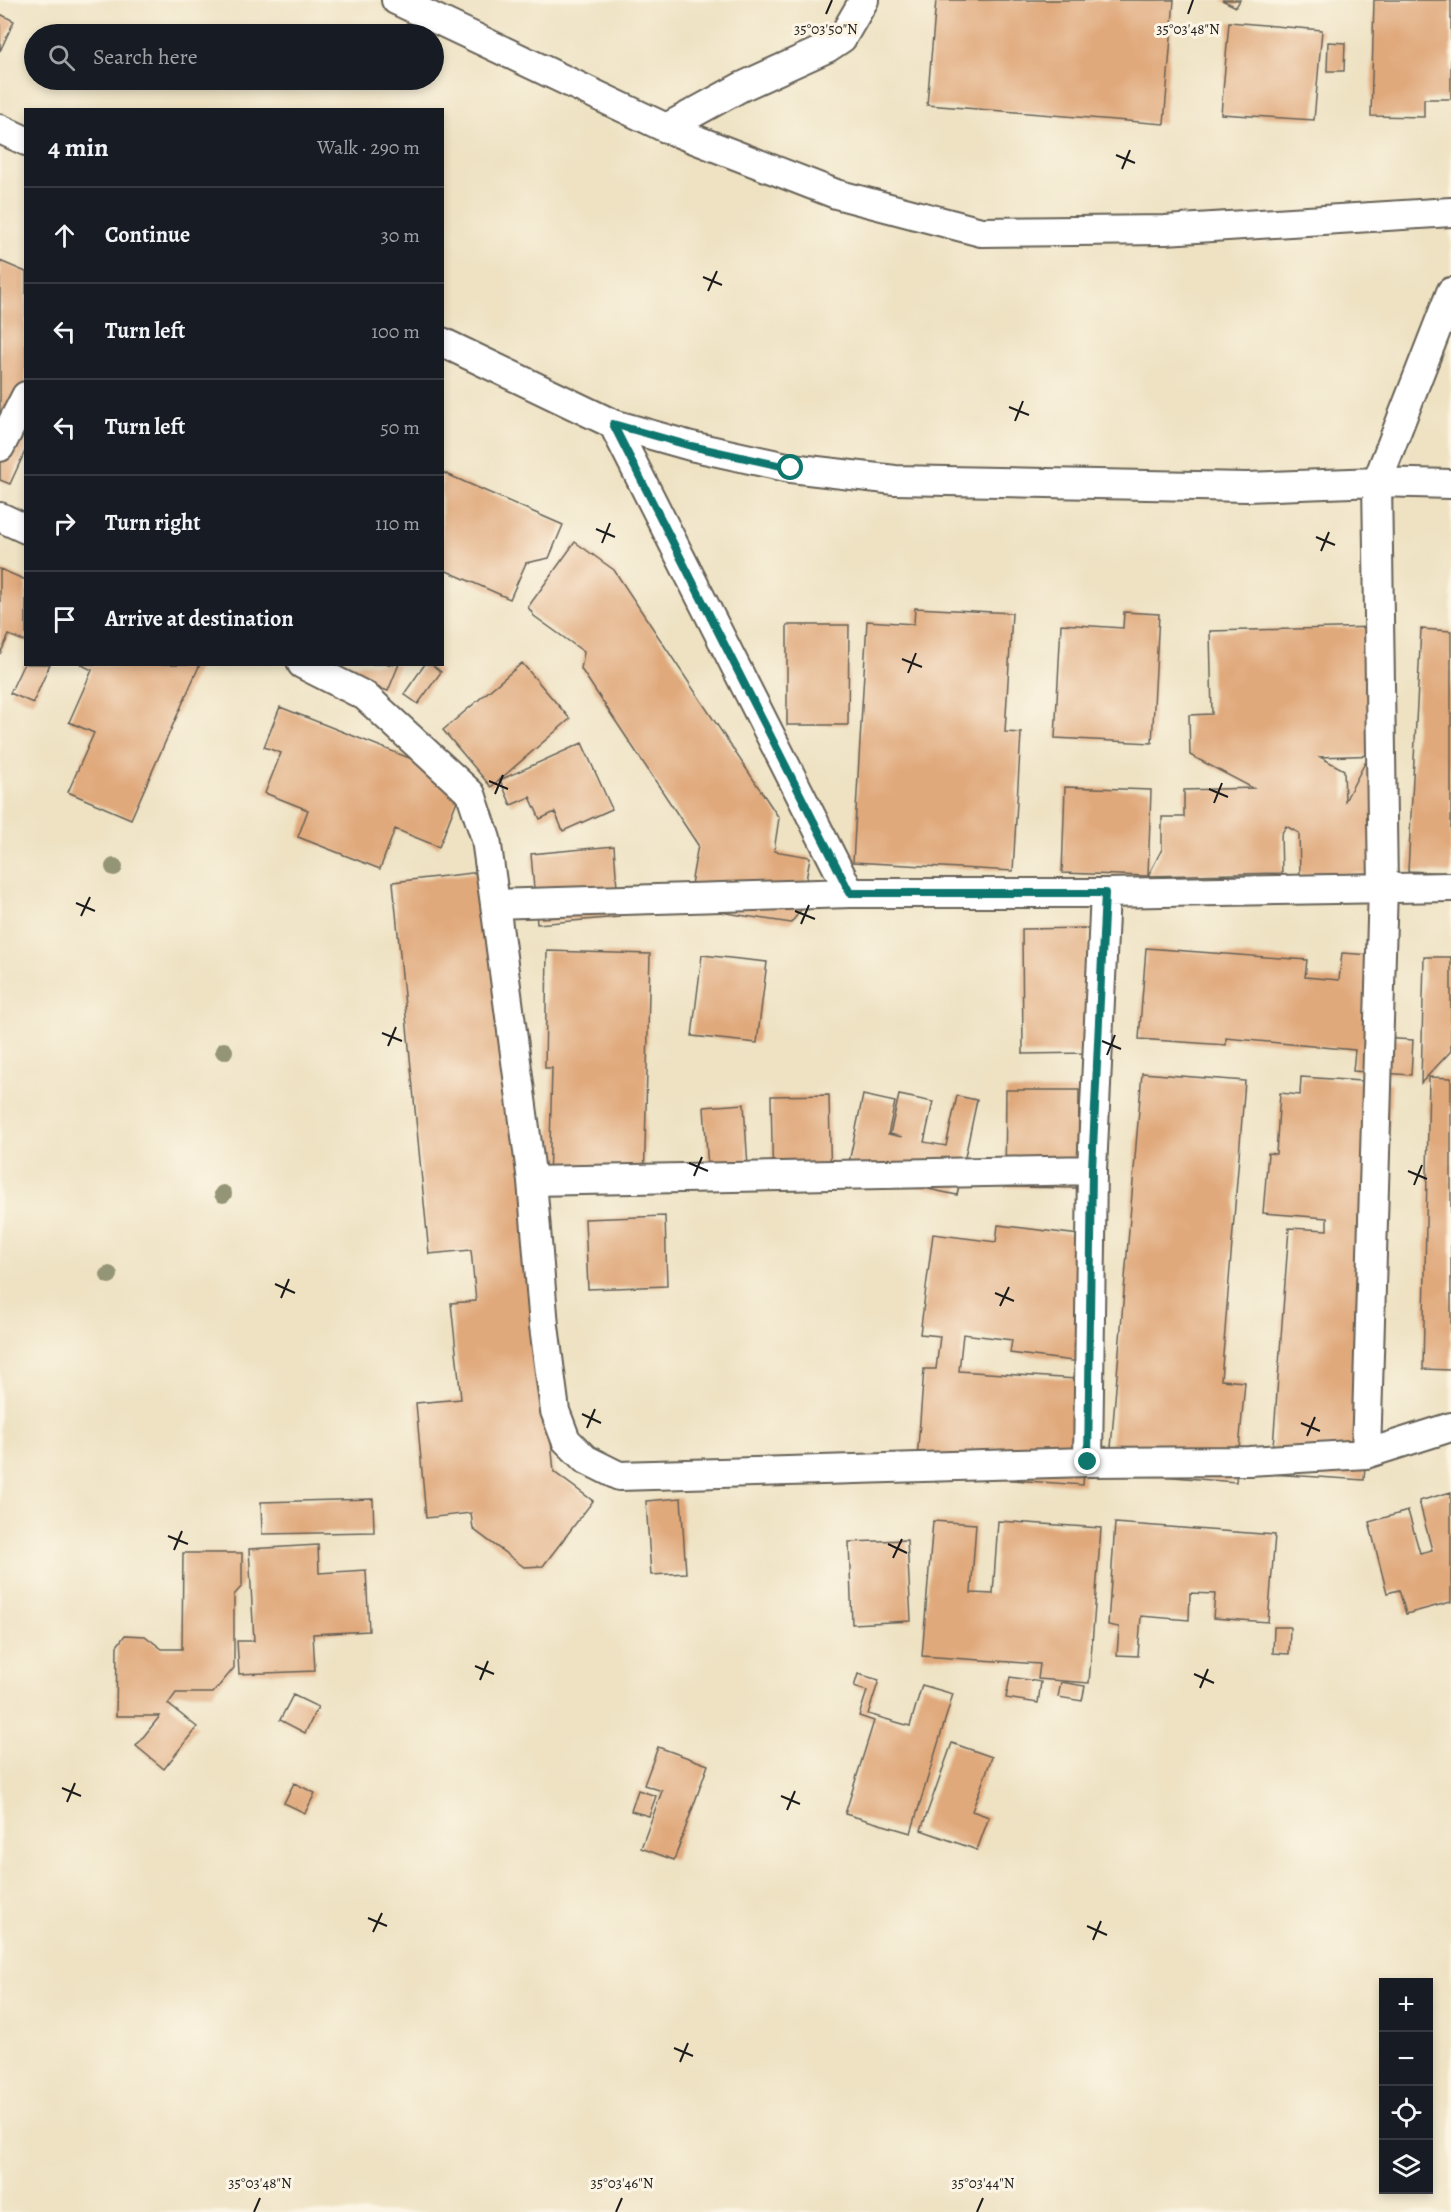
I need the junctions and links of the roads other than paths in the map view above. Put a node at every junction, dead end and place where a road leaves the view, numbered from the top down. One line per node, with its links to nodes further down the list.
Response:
1 (396, 0): 3 (street)
2 (864, 0): 3 (street)
3 (666, 128): 6 (street)
4 (0, 129): 5 (street)
5 (24, 140)
6 (1451, 212)
7 (1451, 292): 12 (street)
8 (444, 343): 10 (street)
9 (24, 400): 11 (street)
10 (613, 424): 12 (street); 19 (street)
11 (0, 447)
12 (1377, 482): 13 (street); 17 (street)
13 (1451, 484)
14 (0, 517): 15 (street)
15 (24, 528)
16 (306, 666): 21 (street)
17 (1383, 887): 18 (street); 20 (street); 25 (street)
18 (1451, 887)
19 (850, 893): 20 (street); 21 (street)
20 (1105, 893): 22 (street)
21 (495, 904): 23 (street)
22 (1092, 1170): 23 (street); 26 (street)
23 (531, 1181): 26 (street)
24 (1451, 1427): 25 (street)
25 (1366, 1454): 26 (street)
26 (1088, 1462)

